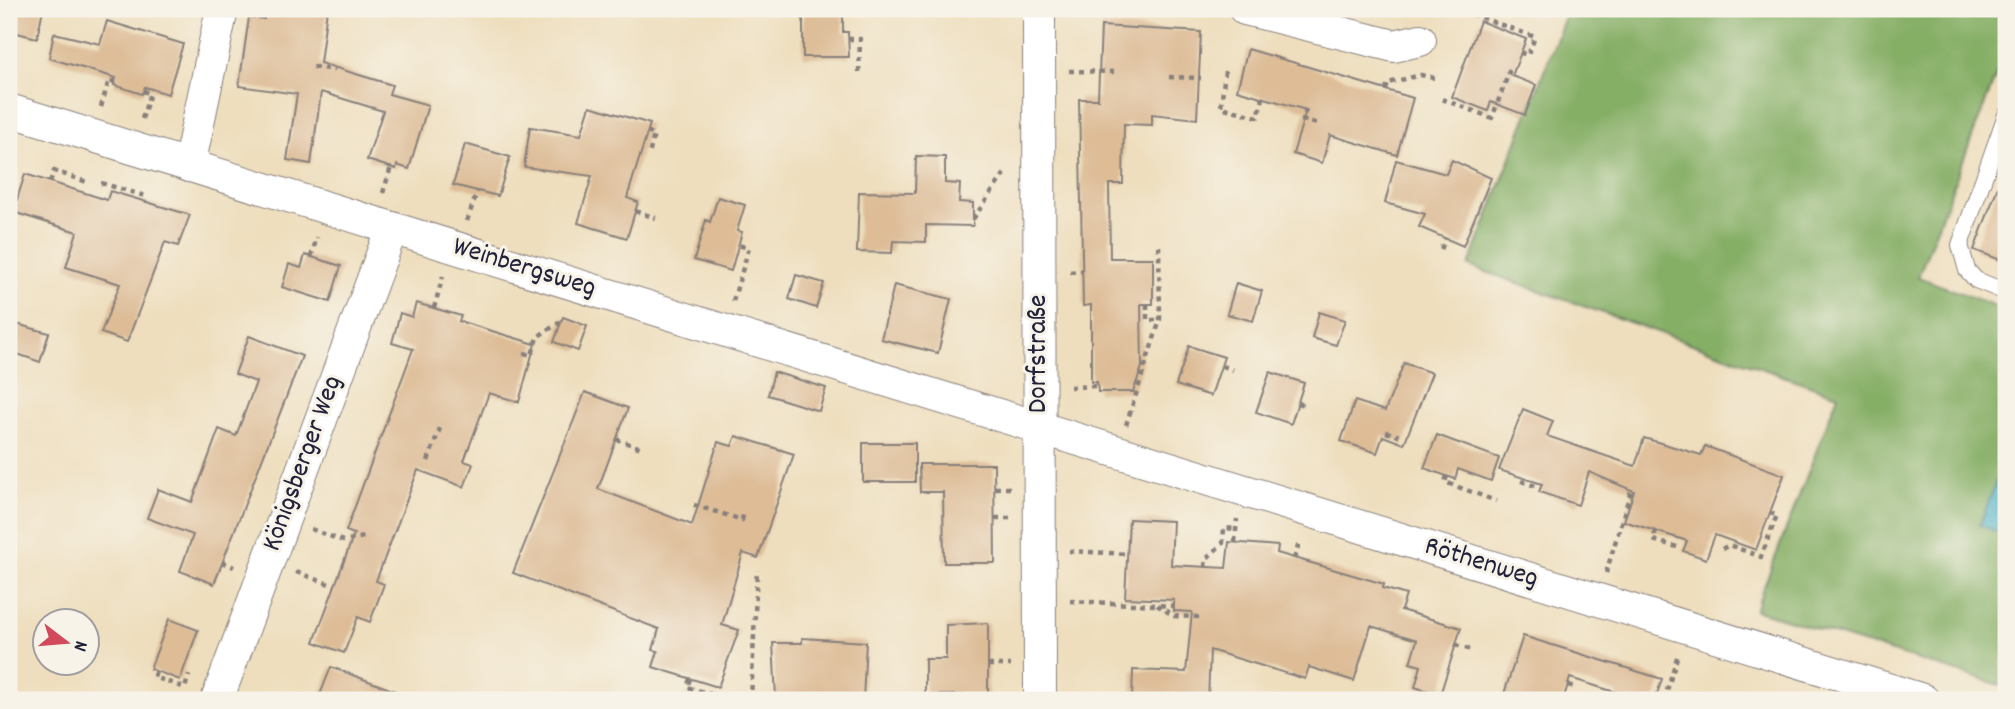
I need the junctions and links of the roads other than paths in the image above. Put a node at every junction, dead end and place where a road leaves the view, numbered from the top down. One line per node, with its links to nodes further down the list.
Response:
1 (222, 9): 7 (street)
2 (1040, 9): 10 (street, Dorfstraße)
3 (1245, 9): 4 (street)
4 (1420, 40)
5 (9, 110): 7 (street, Weinbergsweg)
6 (2006, 115): 9 (lane)
7 (189, 166): 8 (street, Weinbergsweg)
8 (392, 228): 10 (street, Weinbergsweg); 11 (street, Königsberger Weg)
9 (2006, 292)
10 (1040, 428): 12 (street, Dorfstraße); 13 (street, Röthenweg)
11 (217, 700)
12 (1040, 700)
13 (1923, 700)

